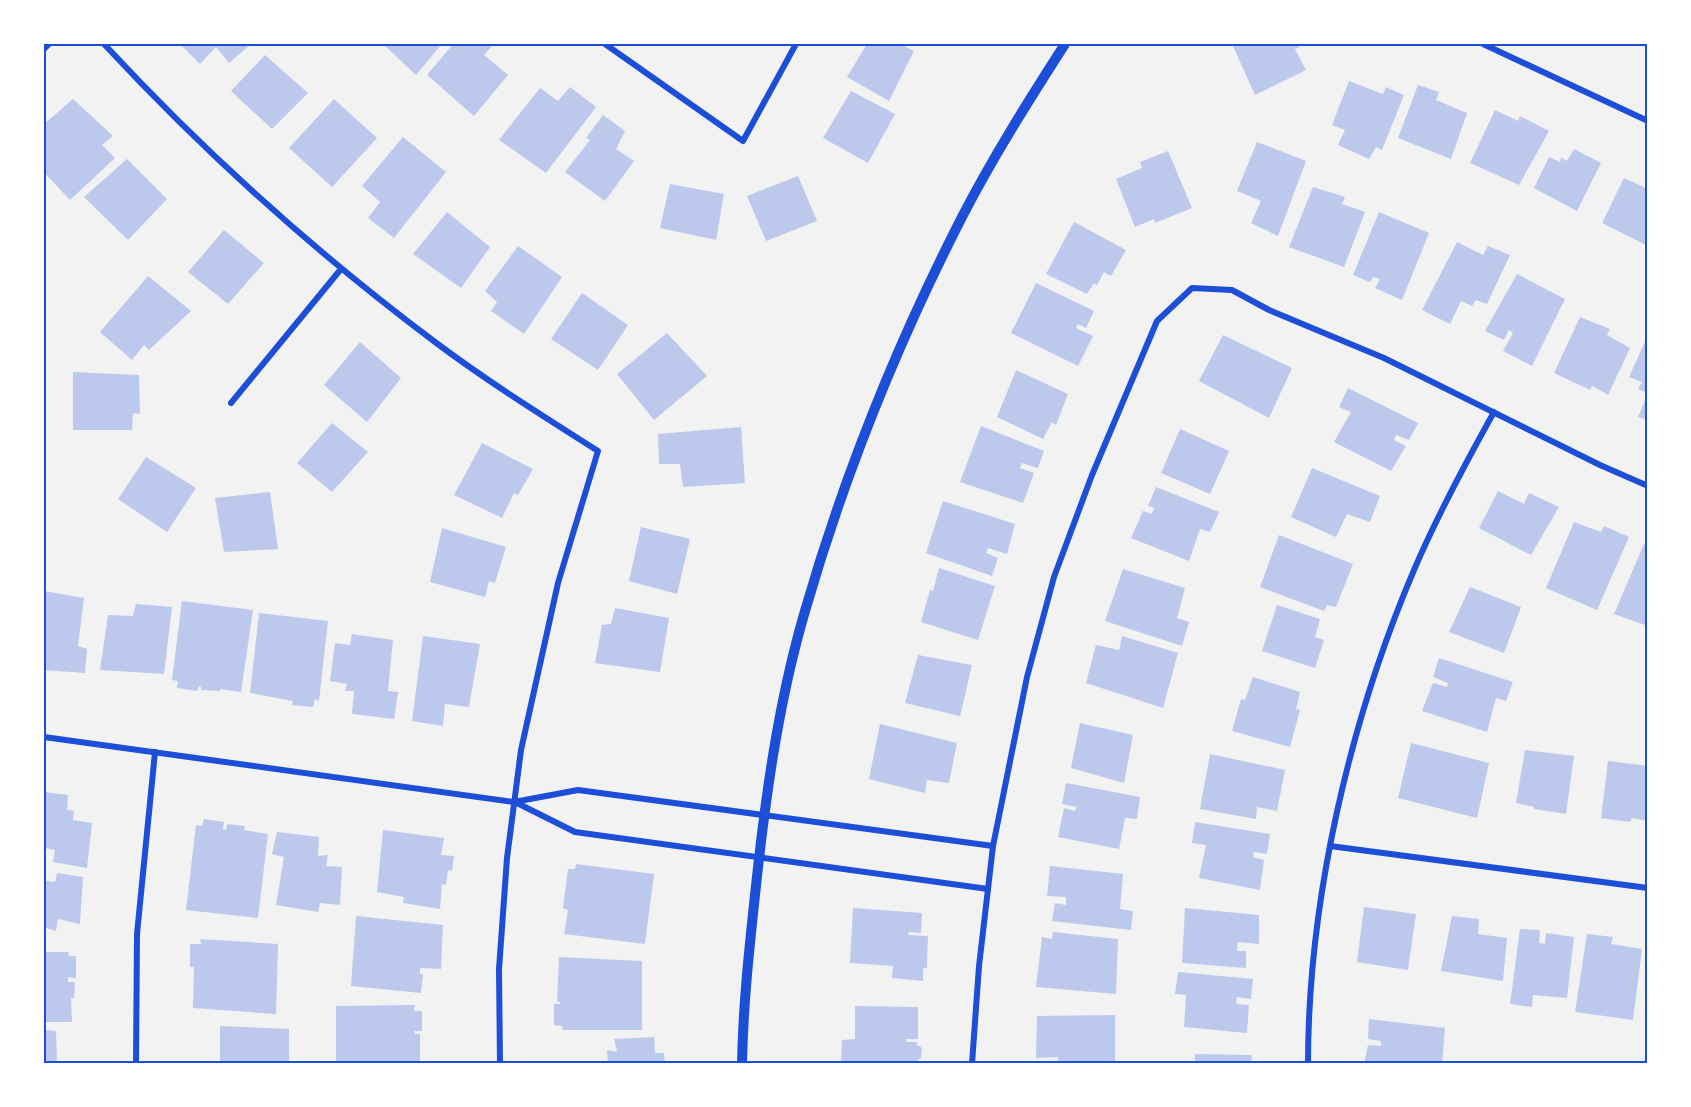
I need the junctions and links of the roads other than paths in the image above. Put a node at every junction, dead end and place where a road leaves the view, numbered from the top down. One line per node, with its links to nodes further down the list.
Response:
1 (49, 44): 7 (street)
2 (104, 44): 9 (street)
3 (605, 44): 4 (street)
4 (796, 44)
5 (1065, 44): 16 (street)
6 (1483, 44): 8 (street)
7 (44, 49)
8 (1647, 121)
9 (341, 269): 10 (street); 15 (street)
10 (231, 403)
11 (1494, 412): 12 (street); 17 (street); 18 (street)
12 (1647, 486)
13 (44, 736): 14 (street)
14 (155, 752): 15 (street); 22 (street)
15 (514, 802): 16 (street); 19 (street); 23 (street)
16 (764, 814): 17 (street); 19 (street)
17 (993, 846): 21 (street)
18 (1330, 846): 20 (street); 26 (street)
19 (759, 857): 21 (street); 24 (street)
20 (1647, 888)
21 (988, 890): 25 (street)
22 (136, 1064)
23 (500, 1064)
24 (742, 1064)
25 (972, 1064)
26 (1308, 1064)

